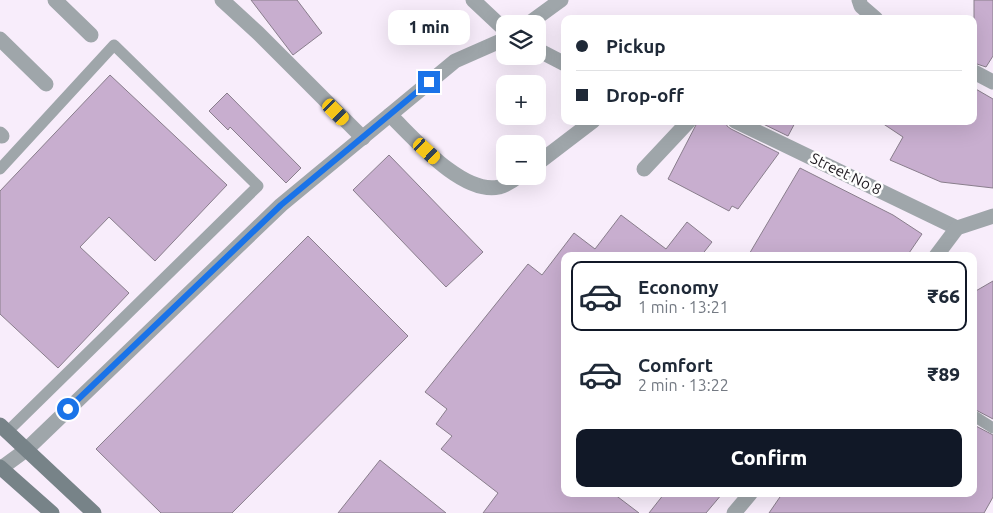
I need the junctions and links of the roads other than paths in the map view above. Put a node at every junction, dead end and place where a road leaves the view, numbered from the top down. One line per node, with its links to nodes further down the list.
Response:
1 (55, 0): 9 (street)
2 (222, 0): 21 (street)
3 (472, 0): 8 (street)
4 (561, 0): 6 (street)
5 (859, 0): 7 (street)
6 (540, 15)
7 (871, 15)
8 (496, 22)
9 (91, 35)
10 (0, 39): 16 (street)
11 (496, 43): 17 (street)
12 (546, 54): 13 (street)
13 (561, 62)
14 (977, 73): 15 (street)
15 (991, 76)
16 (46, 84)
17 (390, 114): 21 (street); 25 (street)
18 (588, 125): 22 (street)
19 (685, 125): 24 (street)
20 (742, 125): 27 (street, Street No 8)
21 (363, 138): 32 (street)
22 (546, 157)
23 (0, 169): 30 (lane)
24 (644, 169)
25 (502, 185)
26 (993, 216): 27 (street)
27 (957, 228): 28 (street)
28 (939, 252)
29 (977, 418): 31 (lane)
30 (4, 428): 32 (main road)
31 (993, 428)
32 (26, 450): 33 (street); 36 (main road)
33 (0, 468): 35 (main road)
34 (747, 497): 37 (street)
35 (52, 513)
36 (94, 513)
37 (734, 513)

